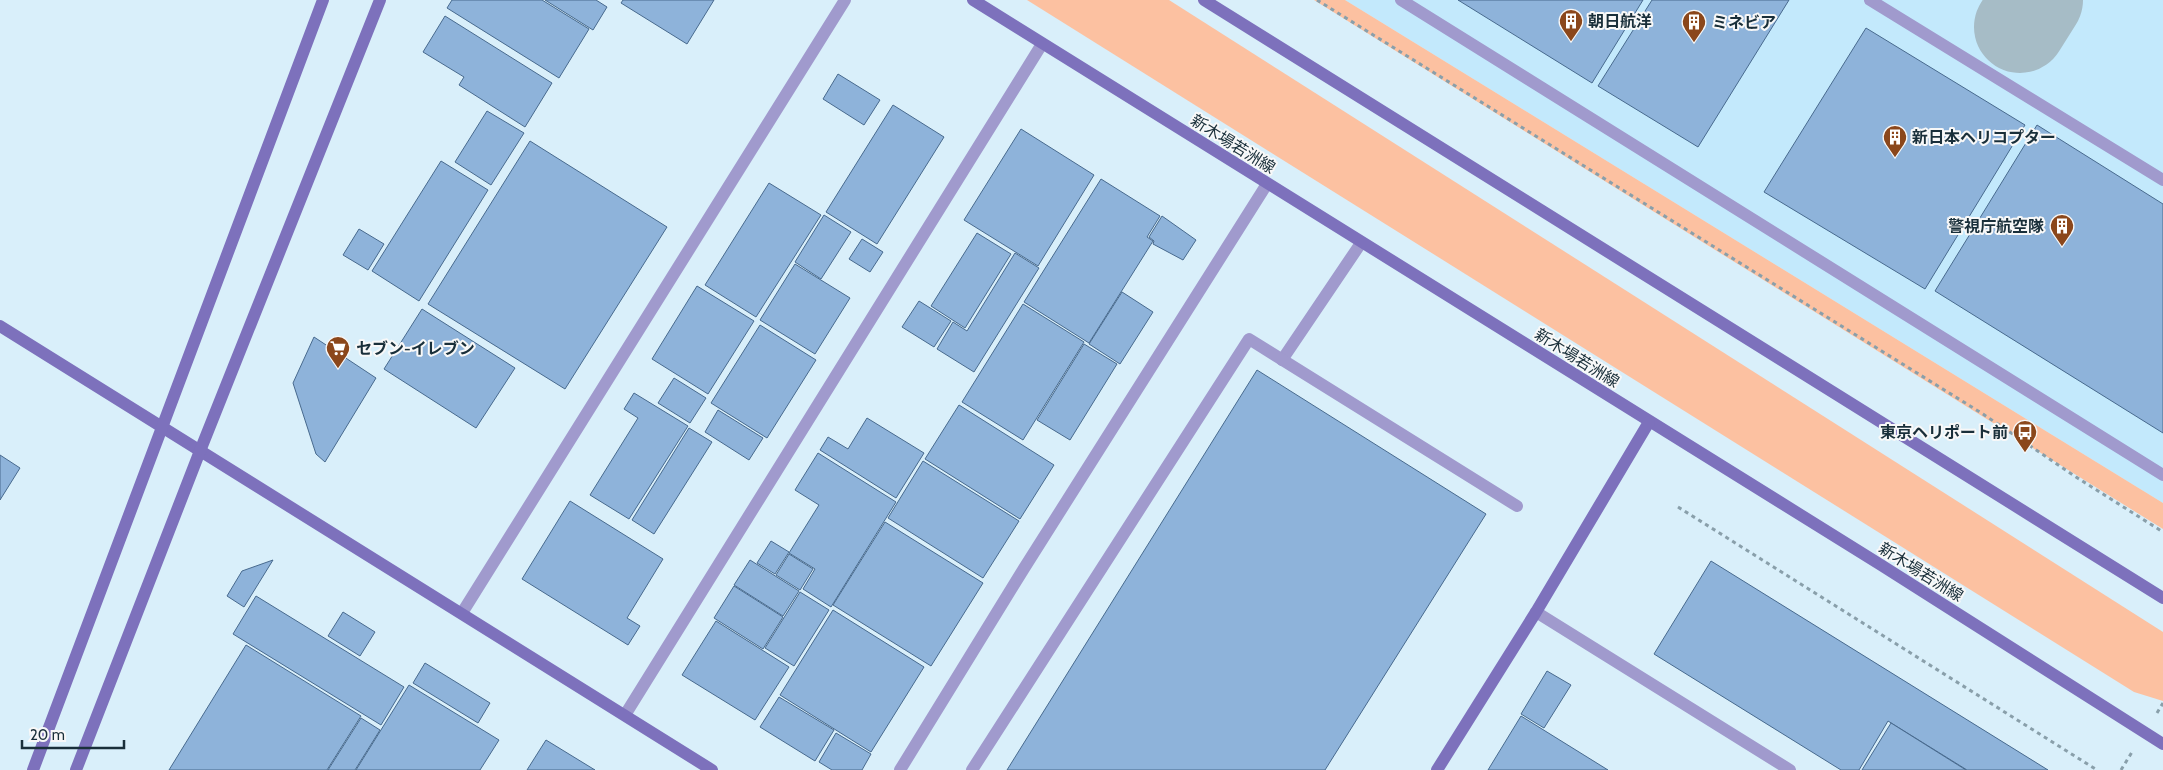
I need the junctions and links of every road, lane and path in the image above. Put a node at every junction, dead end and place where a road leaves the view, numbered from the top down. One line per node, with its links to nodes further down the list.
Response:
1 (323, 0): 16 (street)
2 (380, 0): 17 (street)
3 (845, 0): 24 (street)
4 (973, 0): 9 (street, 新木場若洲線)
5 (1204, 0): 22 (street)
6 (1317, 0): 21 (path)
7 (1401, 0): 18 (street)
8 (1870, 0): 10 (street)
9 (1042, 44): 11 (street, 新木場若洲線); 25 (street)
10 (2163, 180)
11 (1267, 184): 12 (street, 新木場若洲線); 30 (street)
12 (1361, 243): 14 (street); 15 (street, 新木場若洲線)
13 (0, 326): 16 (street)
14 (1282, 360): 19 (street); 31 (street)
15 (1649, 422): 23 (street); 26 (street, 新木場若洲線)
16 (162, 427): 17 (street); 27 (street)
17 (200, 451): 24 (street); 28 (street)
18 (2163, 475)
19 (1517, 506)
20 (1678, 507): 34 (path)
21 (2163, 532)
22 (2163, 598)
23 (1536, 612): 32 (street); 33 (street)
24 (462, 614): 25 (street)
25 (625, 716): 29 (street)
26 (2163, 744)
27 (33, 770)
28 (76, 770)
29 (712, 770)
30 (900, 770)
31 (972, 770)
32 (1437, 770)
33 (1790, 770)
34 (2097, 770)

